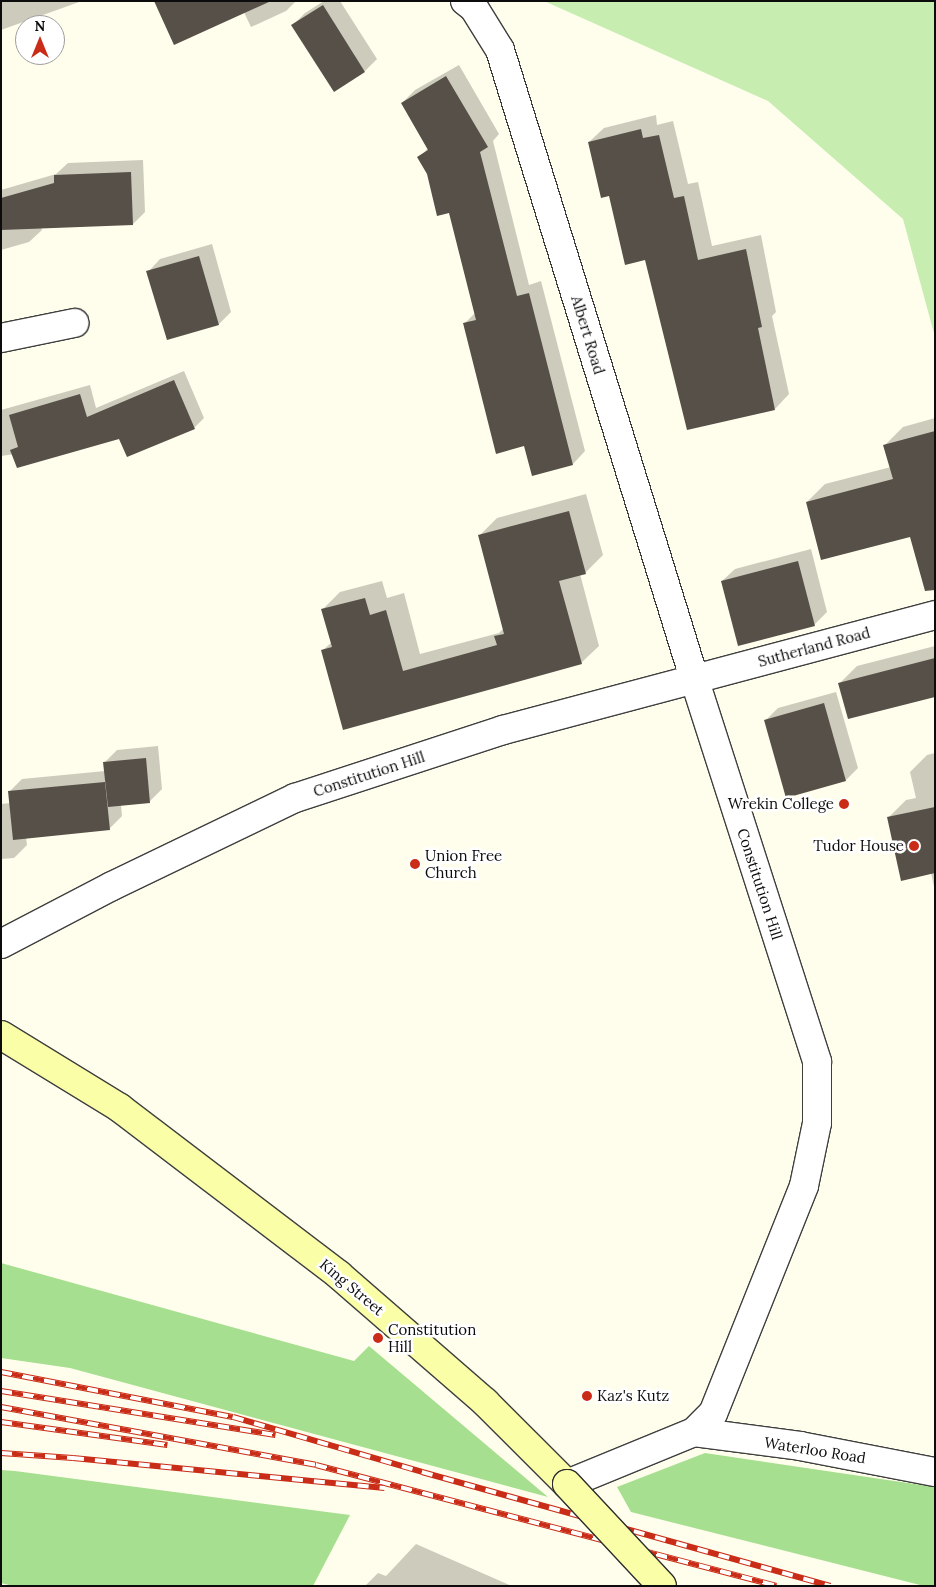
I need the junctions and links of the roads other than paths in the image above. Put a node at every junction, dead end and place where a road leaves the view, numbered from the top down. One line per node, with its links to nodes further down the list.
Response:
1 (465, 1): 5 (street, Albert Road)
2 (74, 323): 3 (street)
3 (1, 338)
4 (935, 616): 5 (street, Sutherland Road)
5 (694, 678): 6 (street, Constitution Hill); 8 (street, Constitution Hill)
6 (1, 944)
7 (1, 1035): 10 (street, King Street)
8 (694, 1432): 9 (street, Waterloo Road); 10 (street, Constitution Hill)
9 (935, 1472)
10 (567, 1484): 11 (street, King Street, bridge)
11 (662, 1586)

